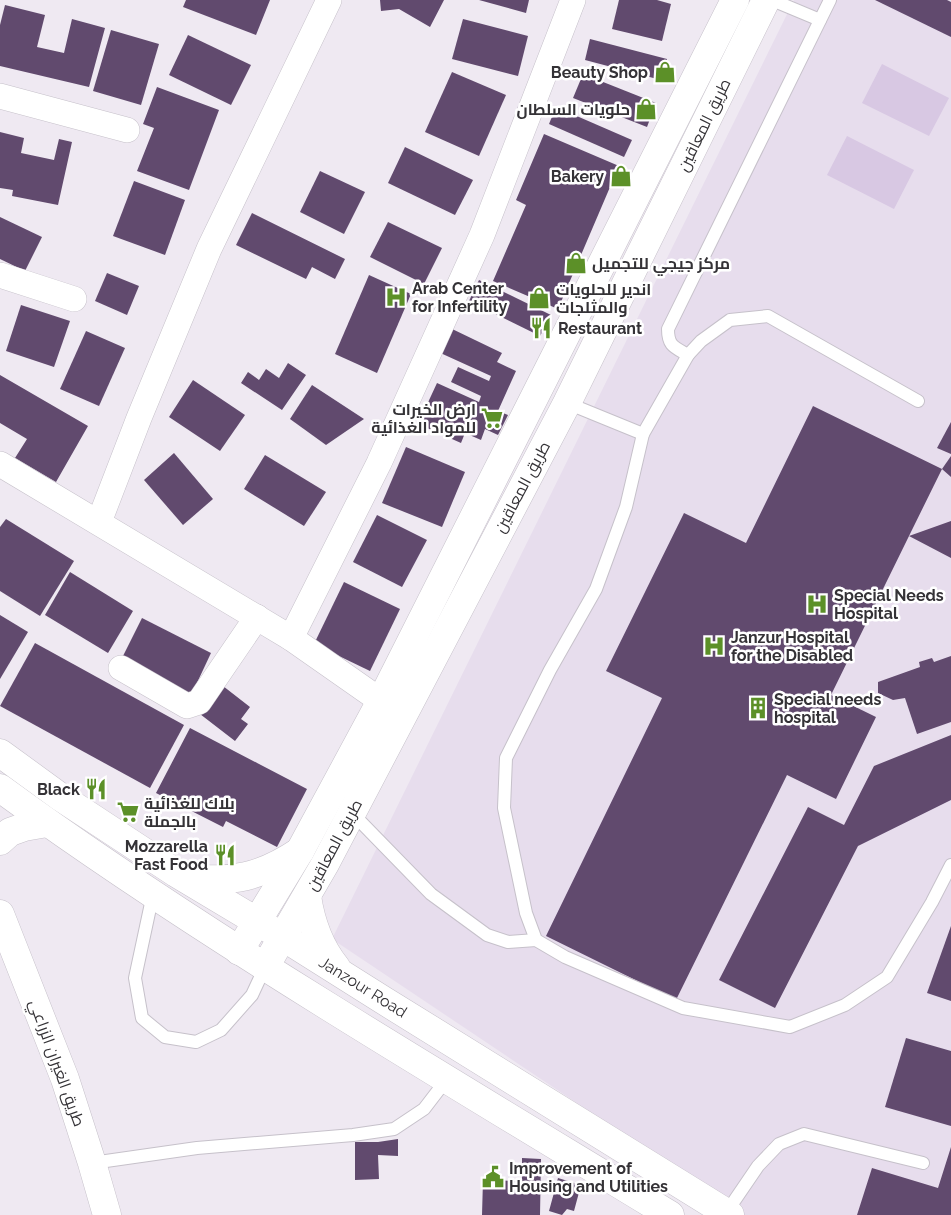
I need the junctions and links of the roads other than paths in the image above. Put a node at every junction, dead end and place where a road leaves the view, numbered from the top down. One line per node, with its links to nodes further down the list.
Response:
1 (329, 0): 17 (street)
2 (573, 0): 19 (street)
3 (735, 0): 21 (street, طريق المعاقين)
4 (766, 0): 14 (street, طريق المعاقين)
5 (772, 0): 7 (lane)
6 (830, 0): 7 (lane)
7 (820, 20): 12 (lane)
8 (0, 96): 9 (street)
9 (127, 130)
10 (0, 275): 11 (street)
11 (74, 299)
12 (688, 355): 13 (lane); 15 (lane)
13 (918, 402)
14 (566, 403): 15 (lane); 24 (street, طريق المعاقين)
15 (643, 434): 35 (lane)
16 (0, 464): 17 (street)
17 (99, 522): 18 (street)
18 (257, 617): 19 (street); 20 (street)
19 (291, 638): 21 (street)
20 (121, 668)
21 (381, 701): 27 (street, طريق المعاقين)
22 (0, 753): 29 (street, Janzour Road)
23 (0, 788): 25 (street)
24 (352, 813): 31 (street, طريق المعاقين); 35 (lane)
25 (47, 823): 26 (street); 30 (street)
26 (0, 841)
27 (300, 851): 29 (street); 33 (street, طريق المعاقين)
28 (951, 865): 35 (lane)
29 (176, 874): 33 (street, Janzour Road)
30 (153, 894): 36 (street); 37 (lane)
31 (307, 896): 34 (street, طريق المعاقين); 38 (street)
32 (0, 914): 40 (street, طريق الغيران الزراعي)
33 (256, 922): 34 (street, Janzour Road); 36 (street, طريق المعاقين)
34 (283, 937): 37 (street, طريق المعاقين); 38 (street, Janzour Road)
35 (536, 940)
36 (239, 951): 37 (street)
37 (265, 967): 39 (street)
38 (344, 976): 42 (street, Janzour Road)
39 (447, 1079): 40 (lane); 44 (street)
40 (92, 1163): 43 (street, طريق الغيران الزراعي)
41 (923, 1163): 42 (lane)
42 (728, 1214)
43 (107, 1215)
44 (670, 1215)

